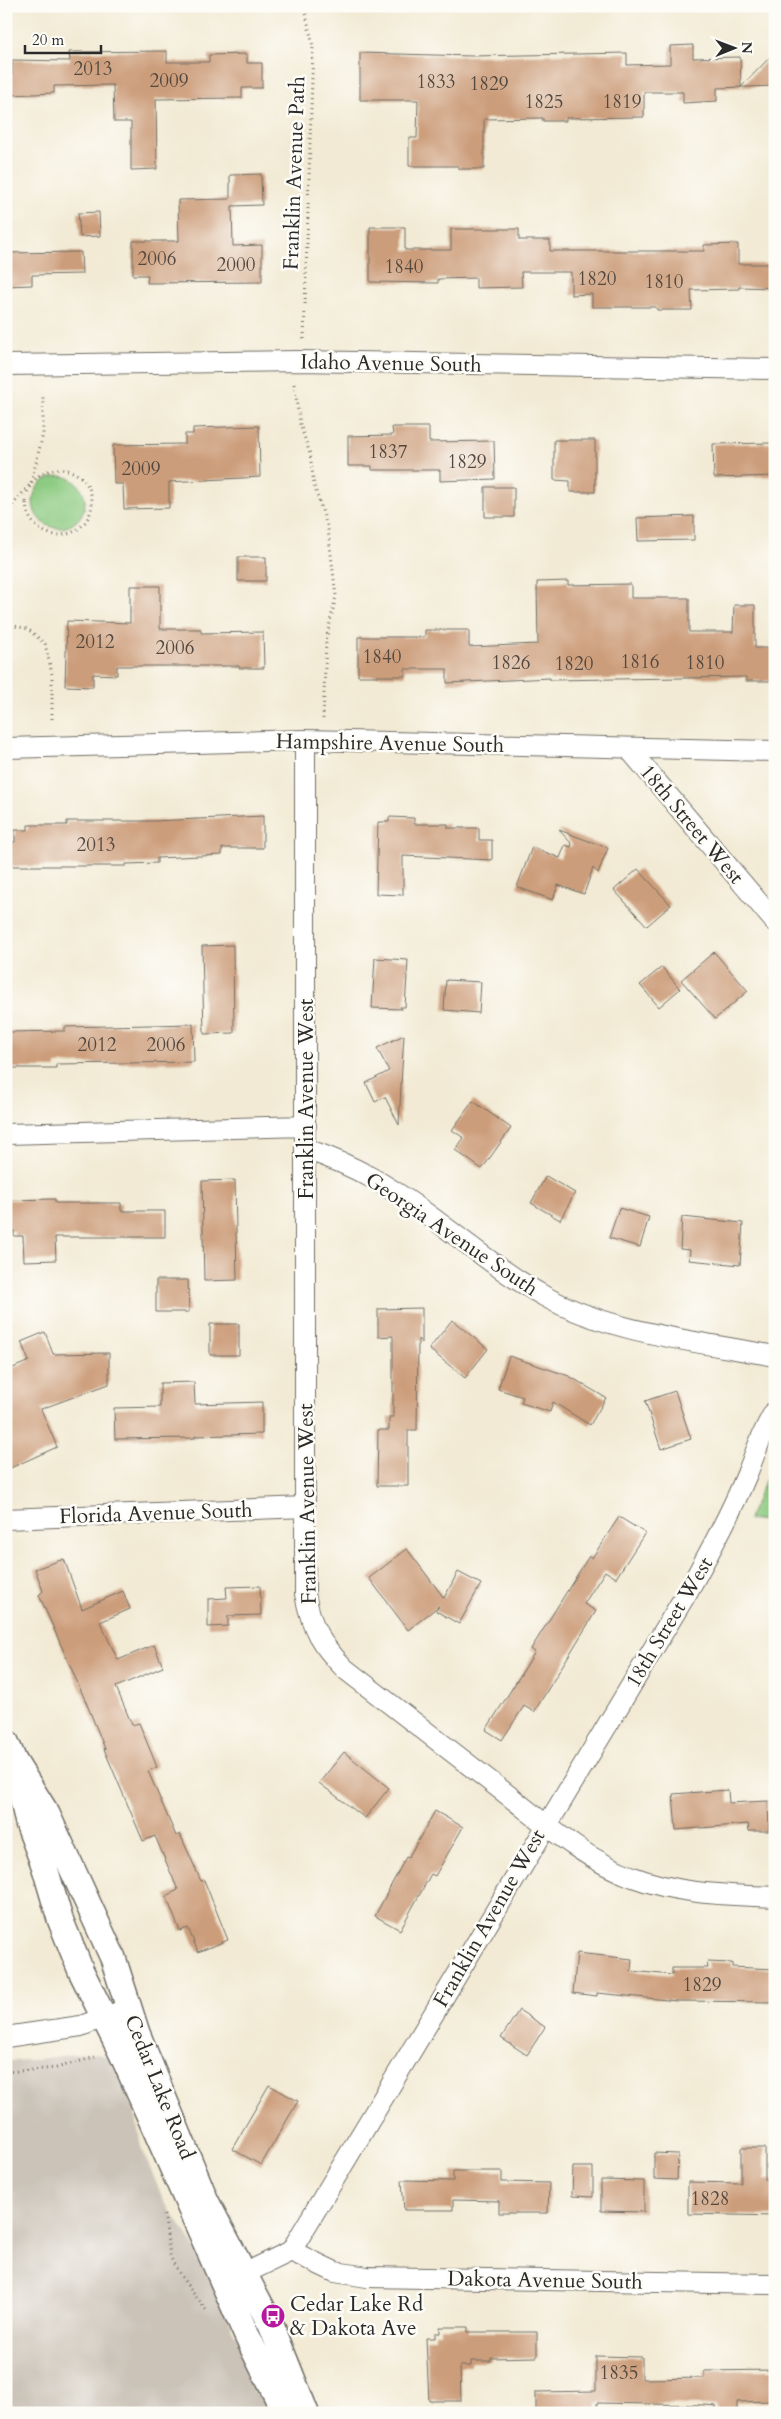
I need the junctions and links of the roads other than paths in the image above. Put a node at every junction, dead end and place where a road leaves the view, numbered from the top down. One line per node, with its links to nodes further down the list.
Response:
1 (6, 365): 2 (street, Idaho Avenue South)
2 (775, 369)
3 (305, 740): 4 (street, Hampshire Avenue South); 5 (street, Hampshire Avenue South); 8 (street, Franklin Avenue West)
4 (6, 748)
5 (629, 749): 6 (street, Hampshire Avenue South); 7 (street, 18th Street West)
6 (775, 751)
7 (775, 922)
8 (306, 1126): 9 (street); 10 (street, Franklin Avenue West)
9 (6, 1134)
10 (306, 1148): 11 (street, Georgia Avenue South); 13 (street, Franklin Avenue West)
11 (775, 1356)
12 (775, 1411): 16 (street, 18th Street West)
13 (305, 1507): 14 (street, Florida Avenue South); 16 (street, Franklin Avenue West)
14 (6, 1519)
15 (10, 1752): 18 (street, Cedar Lake Road); 19 (street, Cedar Lake Road)
16 (546, 1825): 17 (street); 21 (street, Franklin Avenue West)
17 (775, 1897)
18 (129, 2008): 19 (street); 22 (street, Cedar Lake Road)
19 (104, 2018): 20 (street); 22 (street, Cedar Lake Road)
20 (6, 2037)
21 (291, 2251): 22 (street); 23 (street, Dakota Avenue South)
22 (233, 2279): 24 (street, Cedar Lake Road); 25 (street, Cedar Lake Road)
23 (775, 2284)
24 (285, 2413)
25 (306, 2413)

